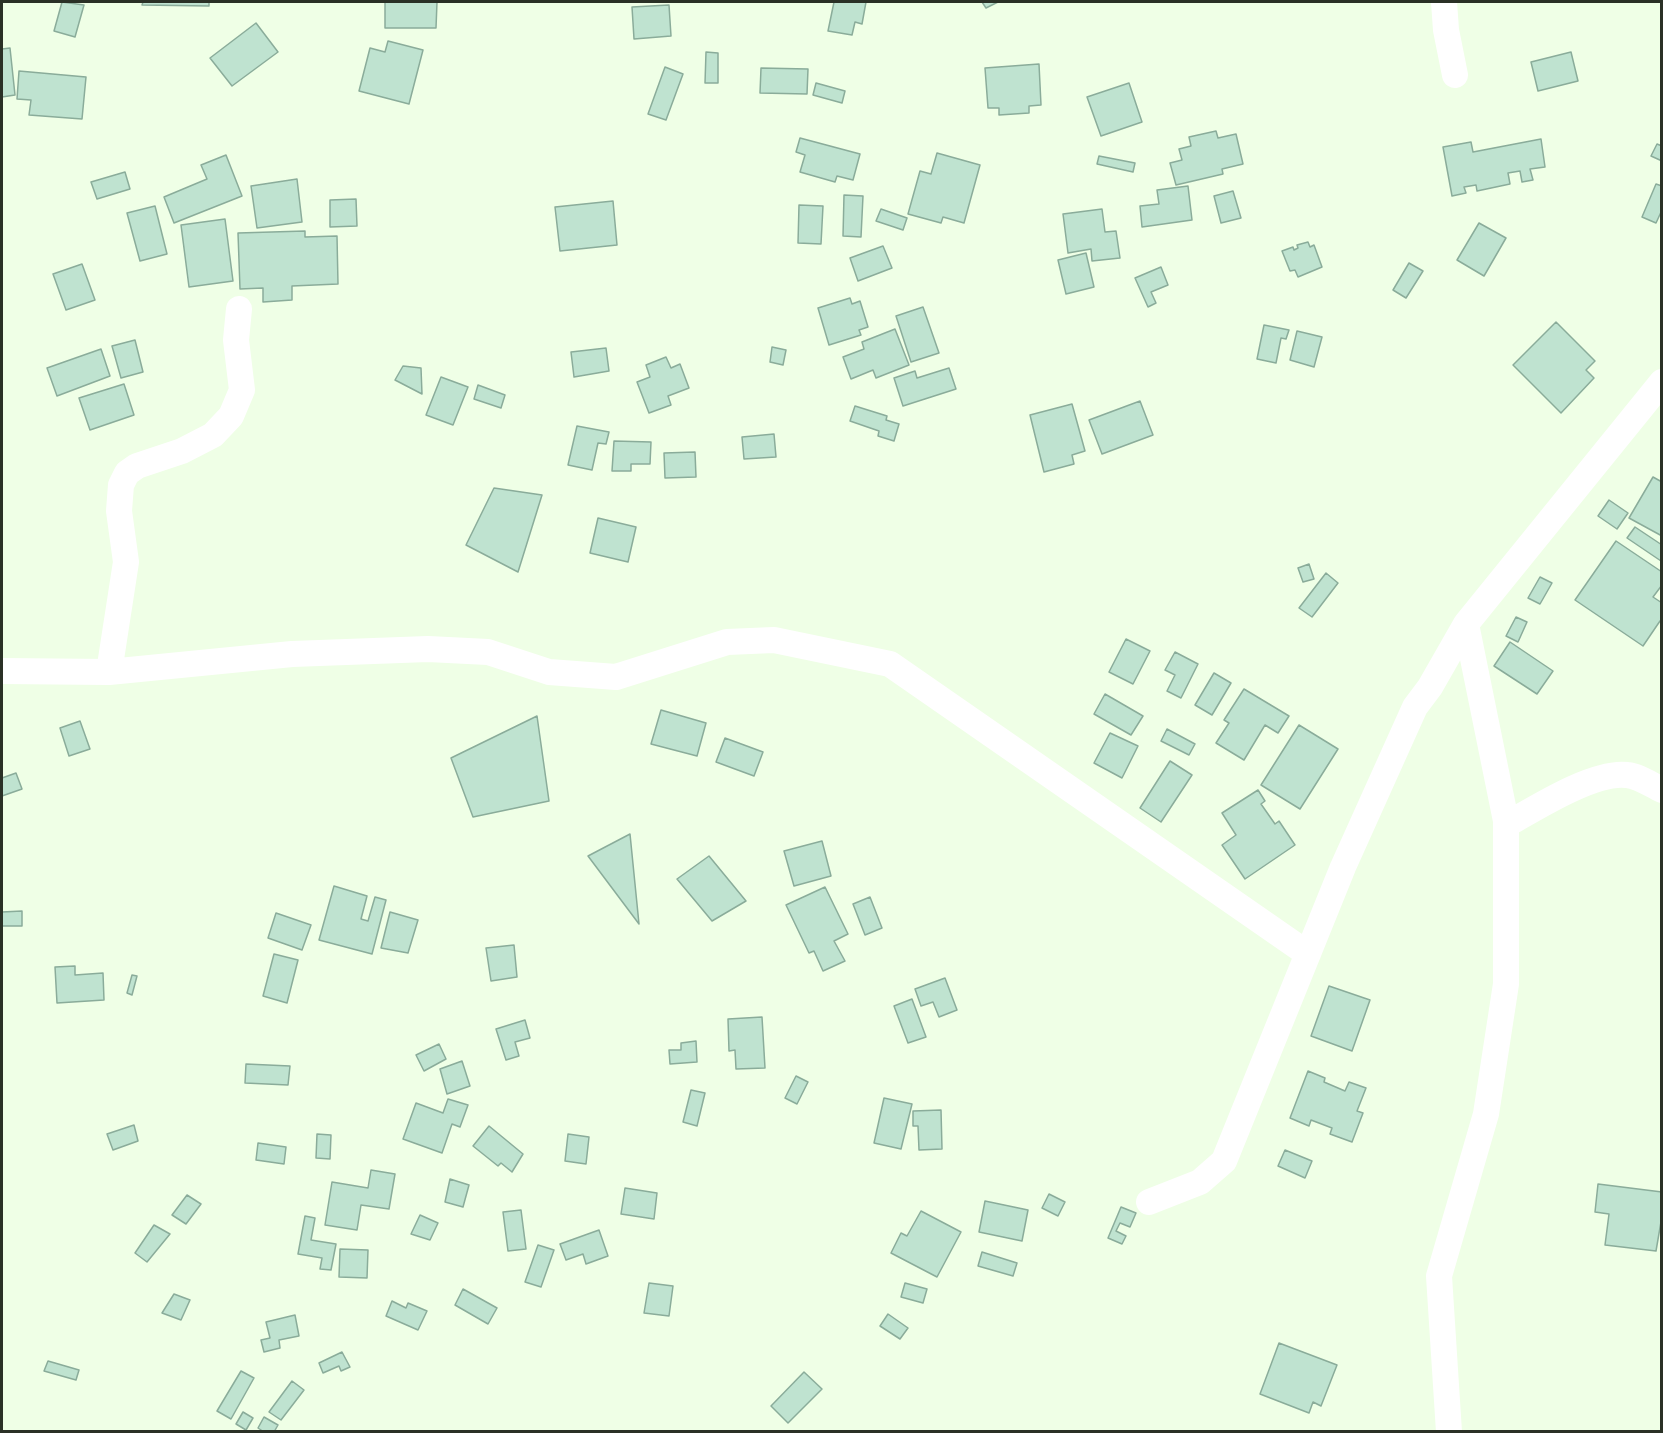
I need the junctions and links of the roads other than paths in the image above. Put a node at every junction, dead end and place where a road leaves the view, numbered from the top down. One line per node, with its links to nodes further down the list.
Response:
1 (1444, 2): 2 (street)
2 (1455, 75)
3 (239, 309): 7 (street)
4 (1661, 385): 5 (street)
5 (1466, 624): 9 (street); 10 (street)
6 (2, 671): 7 (street)
7 (108, 672): 10 (street)
8 (1662, 790): 9 (street)
9 (1506, 821): 12 (street)
10 (1308, 954): 11 (street)
11 (1149, 1202)
12 (1449, 1431)

